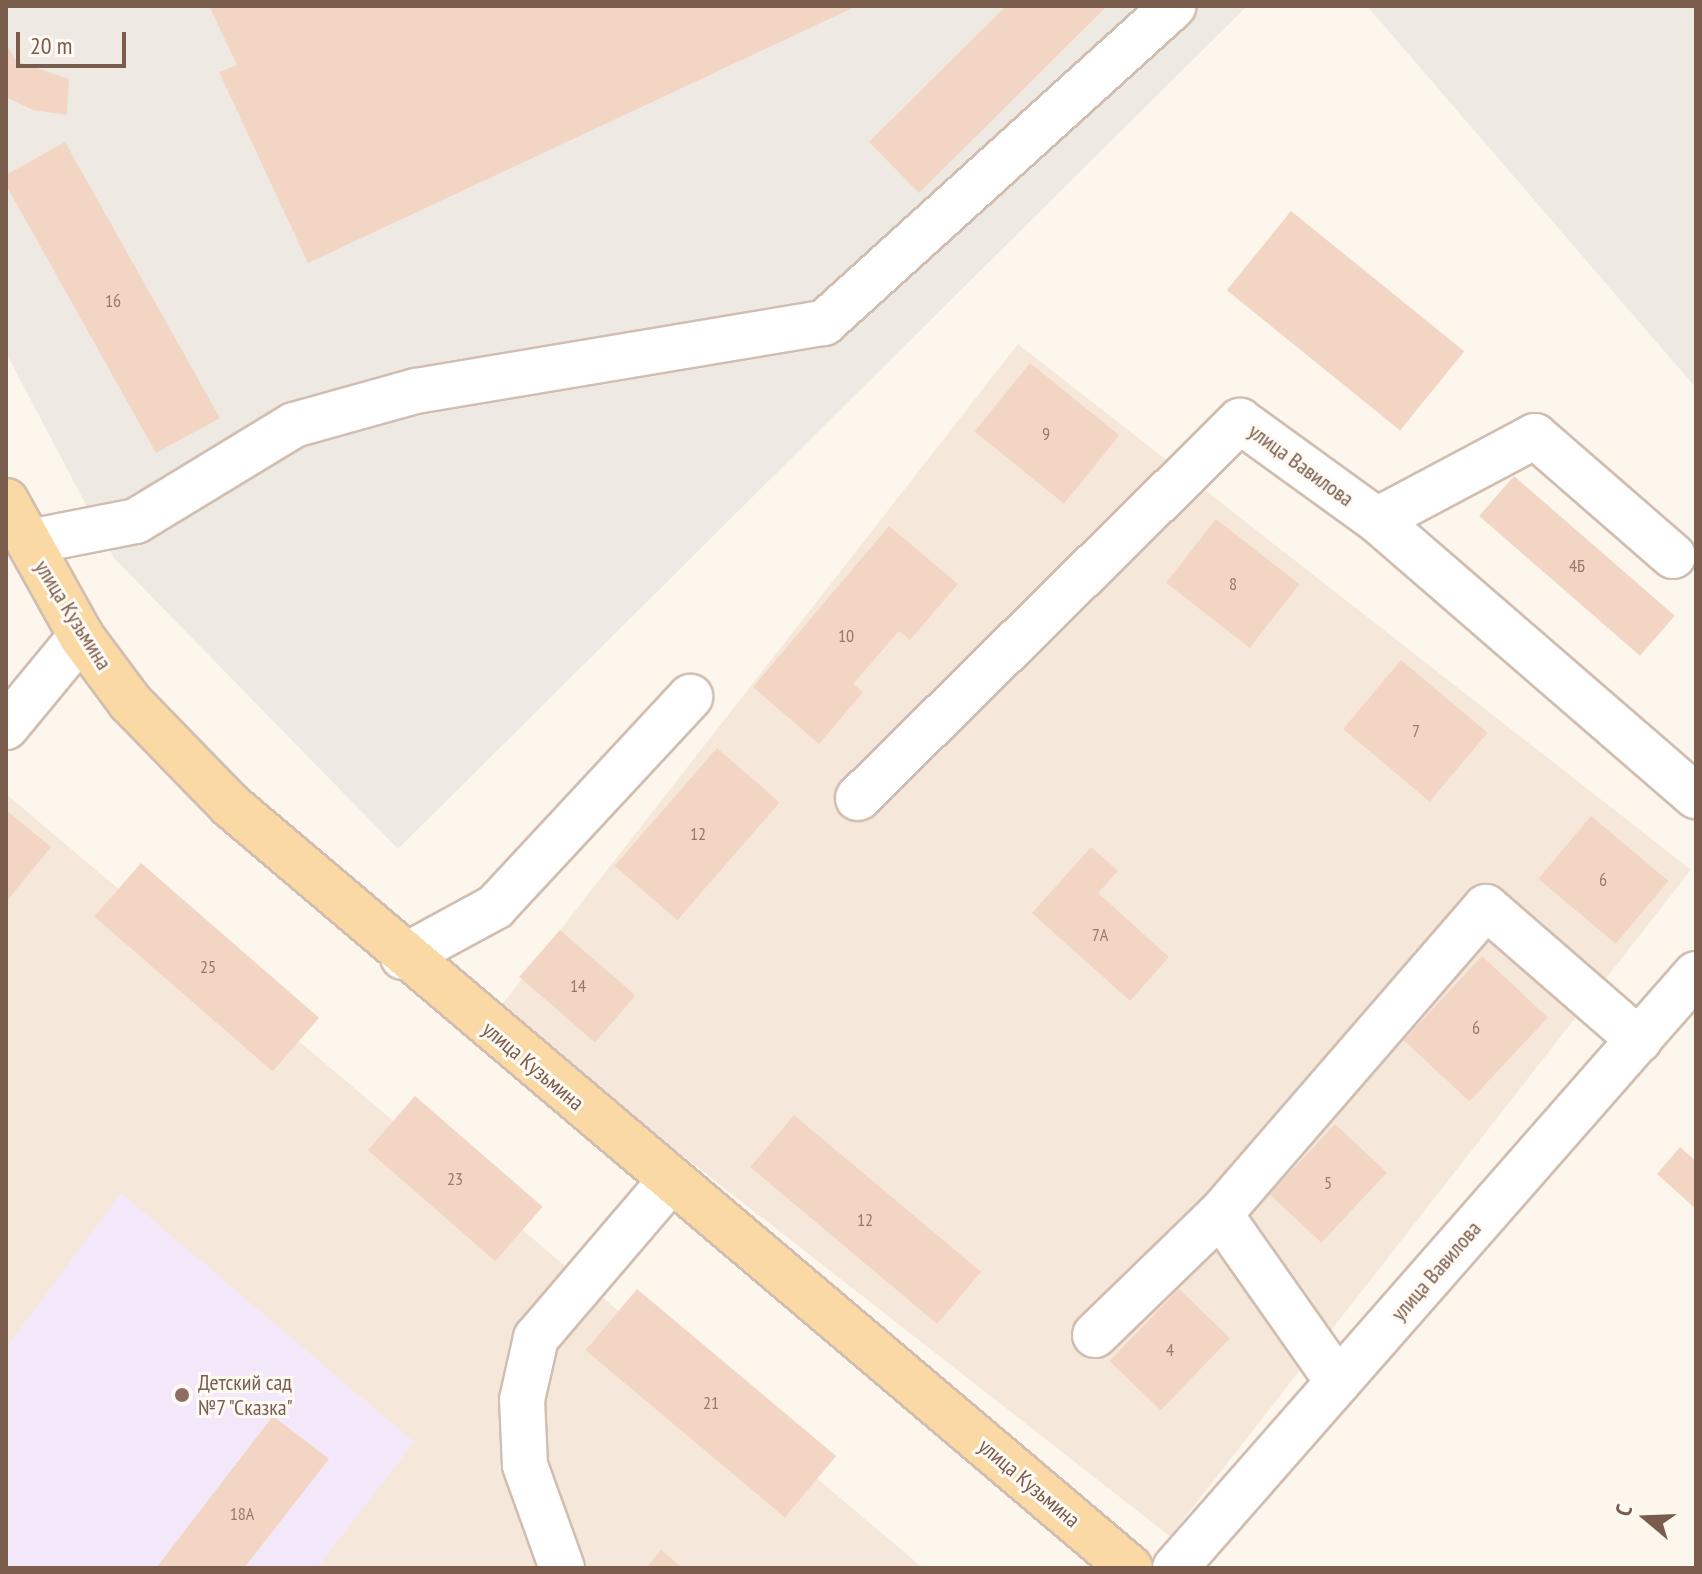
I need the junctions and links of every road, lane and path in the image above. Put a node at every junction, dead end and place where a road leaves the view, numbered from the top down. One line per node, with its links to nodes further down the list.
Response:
1 (1174, 6): 4 (street)
2 (6, 501): 4 (main road, улица Кузьмина)
3 (1377, 520): 5 (street); 9 (street, улица Вавилова); 10 (street, улица Вавилова)
4 (29, 542): 6 (main road, улица Кузьмина)
5 (1673, 556)
6 (81, 636): 8 (street); 11 (main road, улица Кузьмина)
7 (690, 697): 11 (street)
8 (6, 727)
9 (1696, 796)
10 (858, 798)
11 (403, 957): 14 (main road, улица Кузьмина)
12 (1696, 974): 13 (street, улица Вавилова)
13 (1639, 1040): 15 (street); 17 (street, улица Вавилова)
14 (670, 1181): 18 (main road, улица Кузьмина); 19 (street)
15 (1220, 1214): 16 (street); 17 (street)
16 (1095, 1335)
17 (1338, 1382): 20 (street, улица Вавилова)
18 (1127, 1567)
19 (562, 1568)
20 (1175, 1568)

